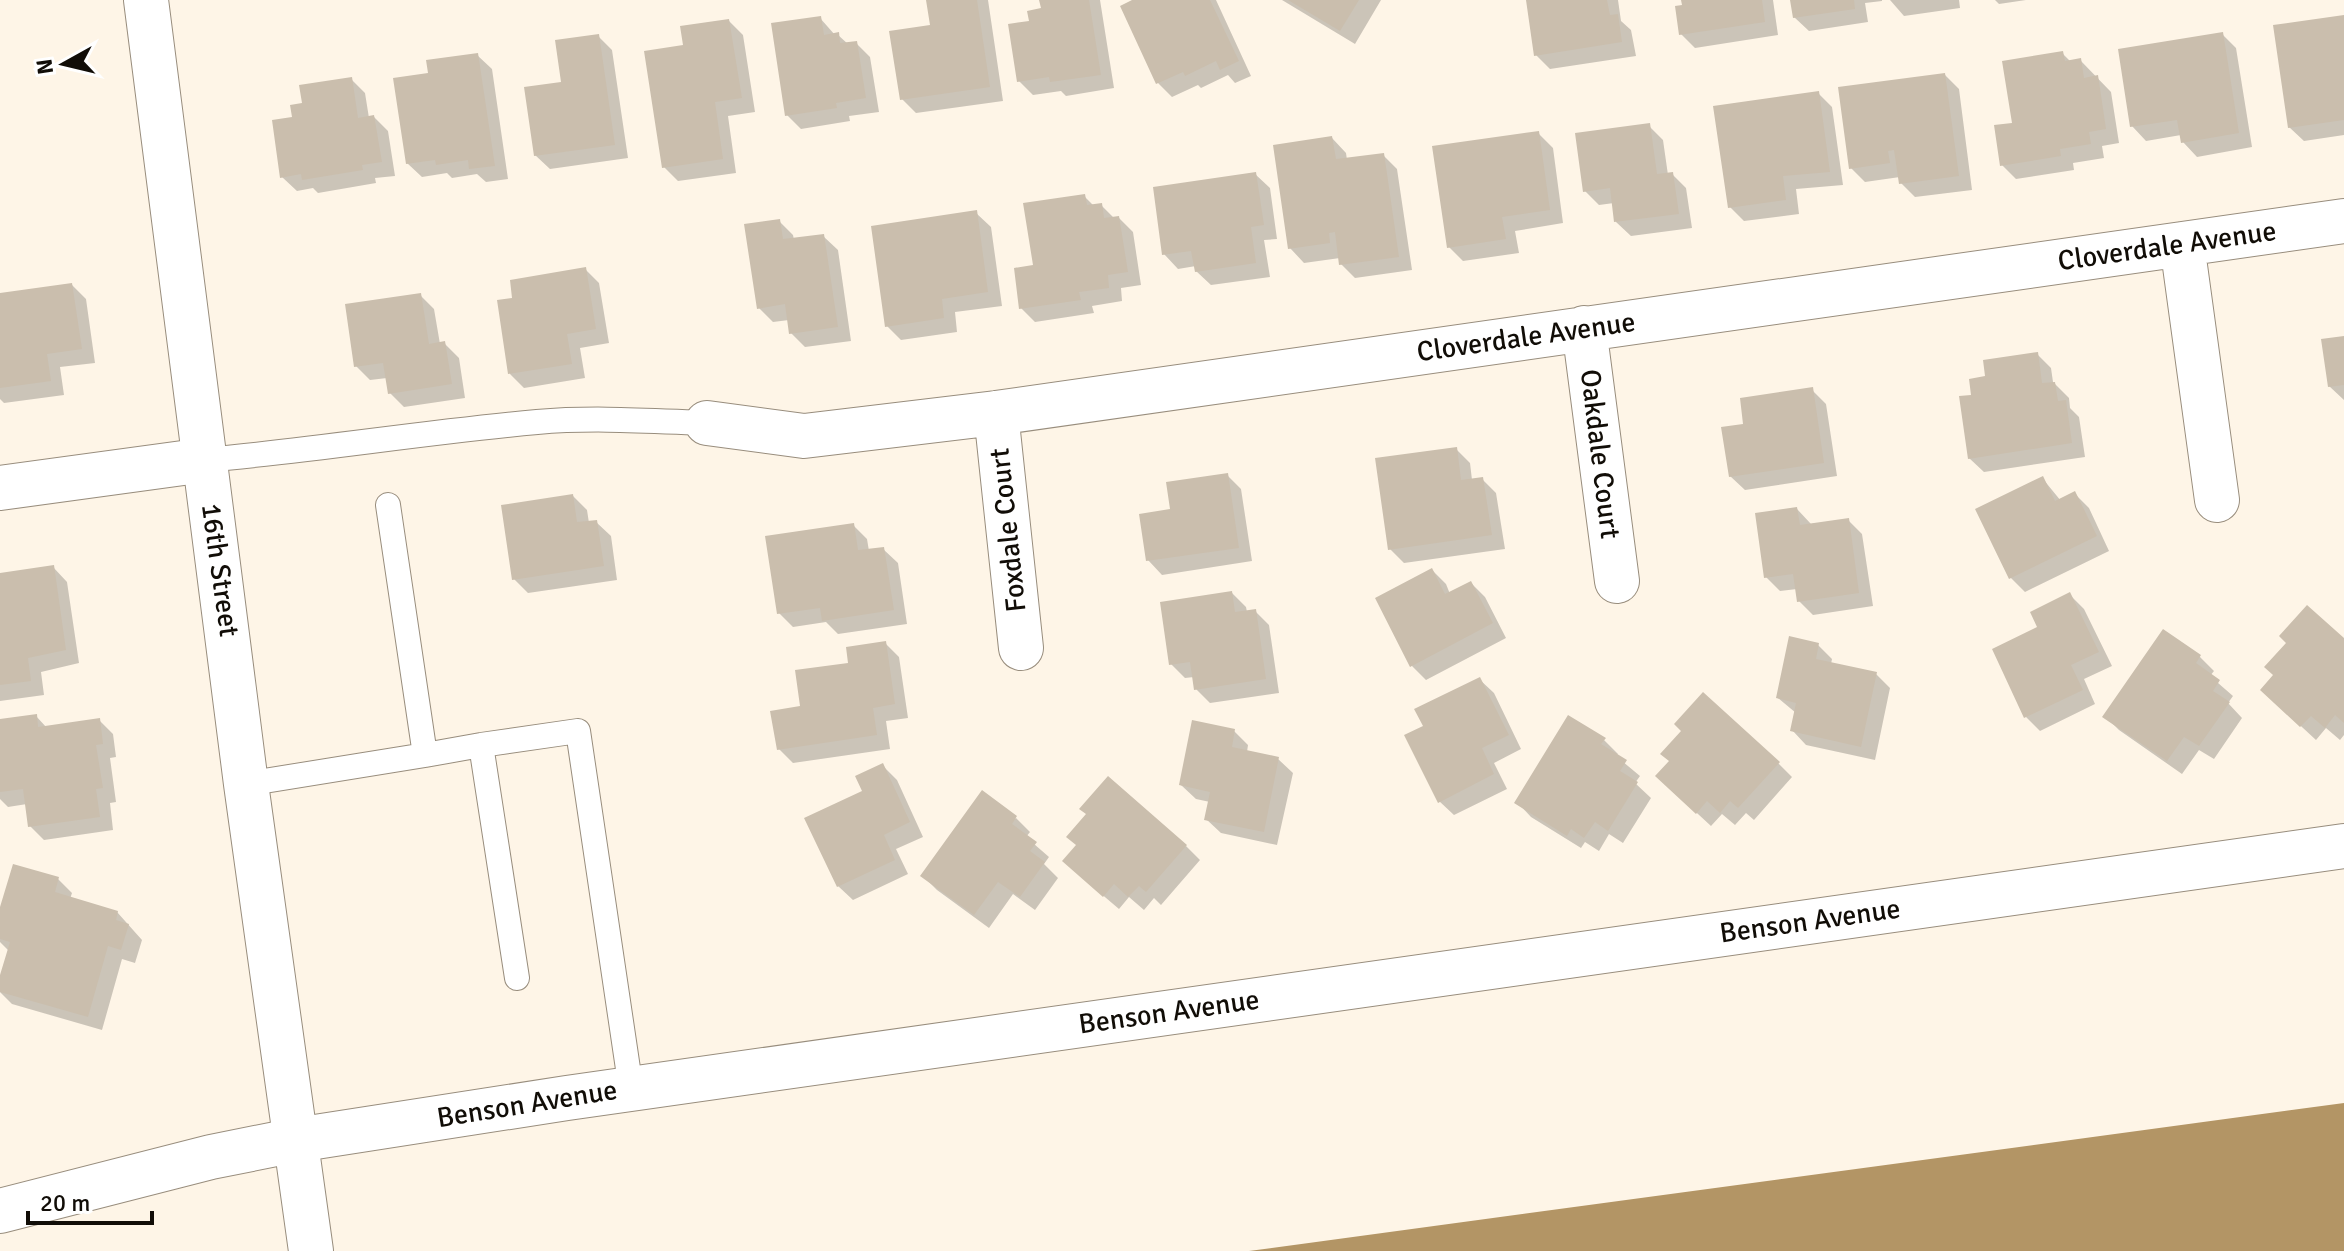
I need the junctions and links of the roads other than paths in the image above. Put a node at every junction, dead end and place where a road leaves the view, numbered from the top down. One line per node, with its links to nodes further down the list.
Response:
1 (146, 0): 7 (main road, 16th Street)
2 (2344, 221): 3 (main road, Cloverdale Avenue)
3 (2182, 244): 4 (main road, Cloverdale Avenue); 9 (main road)
4 (1584, 328): 5 (main road, Cloverdale Avenue); 11 (main road, Oakdale Court)
5 (996, 413): 6 (main road, Cloverdale Avenue); 12 (main road, Foxdale Court)
6 (707, 423): 7 (lane)
7 (205, 460): 8 (main road); 15 (main road, 16th Street)
8 (0, 488)
9 (2217, 500)
10 (388, 505): 14 (lane)
11 (1617, 581)
12 (1021, 648)
13 (481, 745): 14 (lane); 17 (lane); 18 (lane)
14 (425, 755): 15 (lane)
15 (246, 784): 19 (main road, 16th Street)
16 (2344, 846): 18 (main road, Benson Avenue)
17 (517, 978)
18 (631, 1089): 19 (main road, Benson Avenue)
19 (296, 1140): 20 (main road, Benson Avenue); 21 (main road, 16th Street)
20 (0, 1211)
21 (311, 1251)

